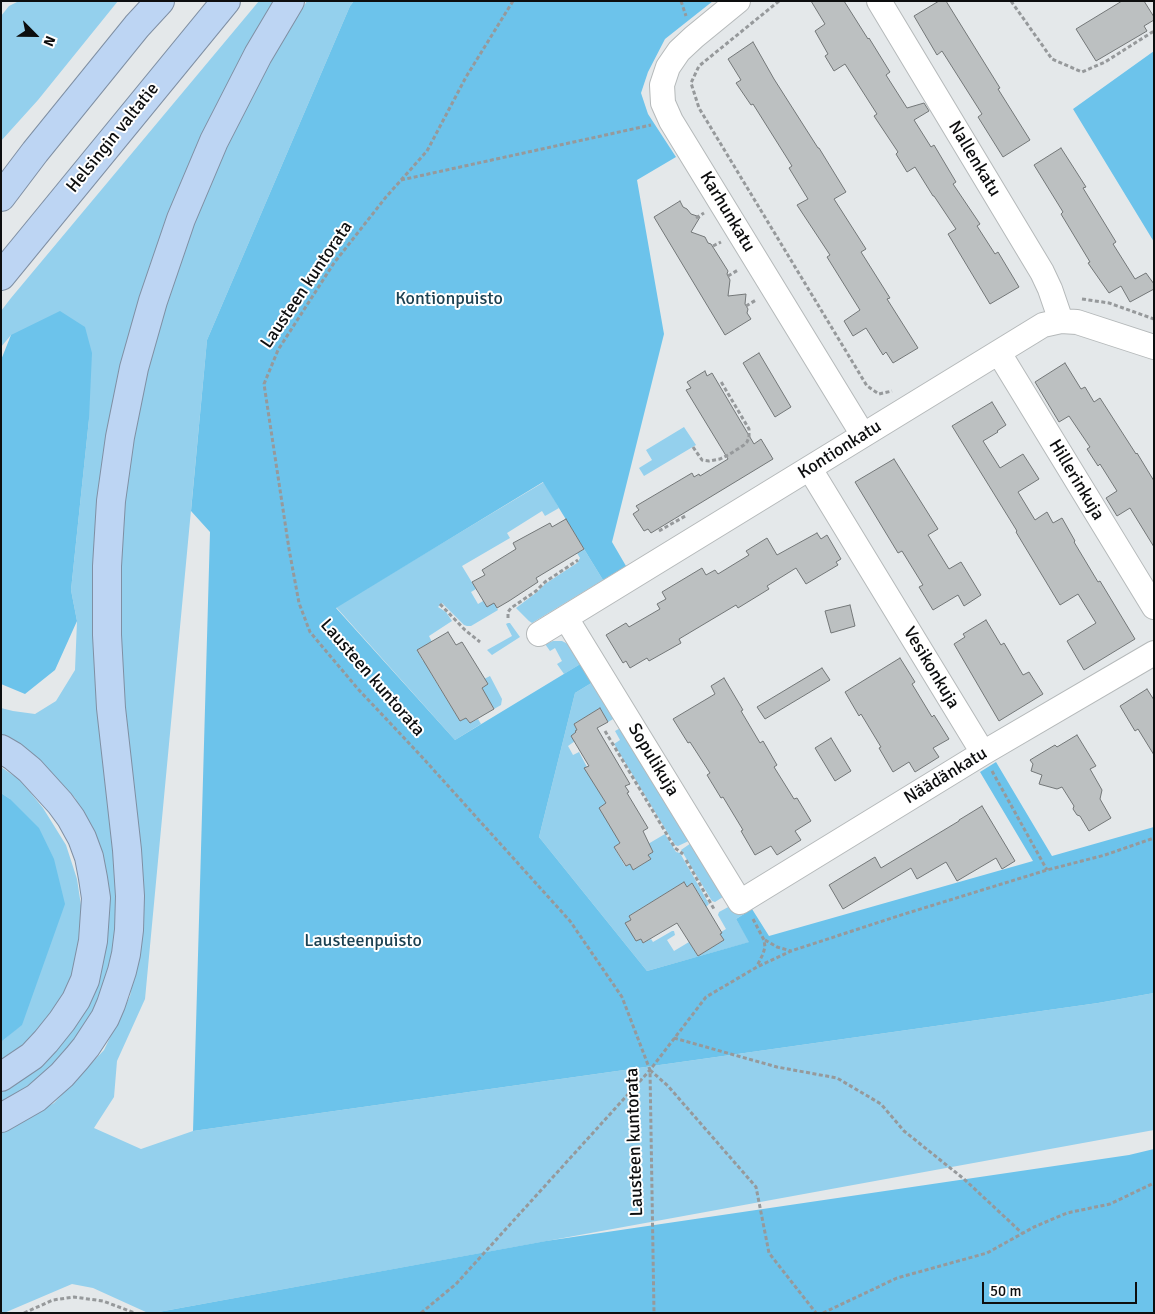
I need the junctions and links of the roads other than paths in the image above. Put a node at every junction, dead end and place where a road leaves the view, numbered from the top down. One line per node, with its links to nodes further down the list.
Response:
1 (160, 1): 6 (highway)
2 (226, 1): 9 (highway, Helsingin valtatie)
3 (290, 1): 23 (highway)
4 (738, 1): 13 (street, Karhunkatu)
5 (879, 1): 10 (street, Nallenkatu)
6 (35, 152): 7 (highway); 8 (highway)
7 (1, 185)
8 (1, 197)
9 (1, 276)
10 (1058, 311): 11 (street, Kontionkatu); 12 (street, Kontionkatu)
11 (1154, 348)
12 (999, 353): 13 (street, Kontionkatu); 15 (street, Hillerinkuja)
13 (863, 435): 14 (street, Kontionkatu)
14 (810, 469): 16 (street, Kontionkatu); 20 (street, Vesikonkuja)
15 (1154, 607)
16 (566, 618): 17 (street, Kontionkatu); 21 (street, Sopulikuja)
17 (539, 634)
18 (1154, 653): 20 (street, Näädänkatu)
19 (1, 749): 22 (highway)
20 (982, 753): 21 (street, Näädänkatu)
21 (741, 901)
22 (1, 1077)
23 (1, 1118)

